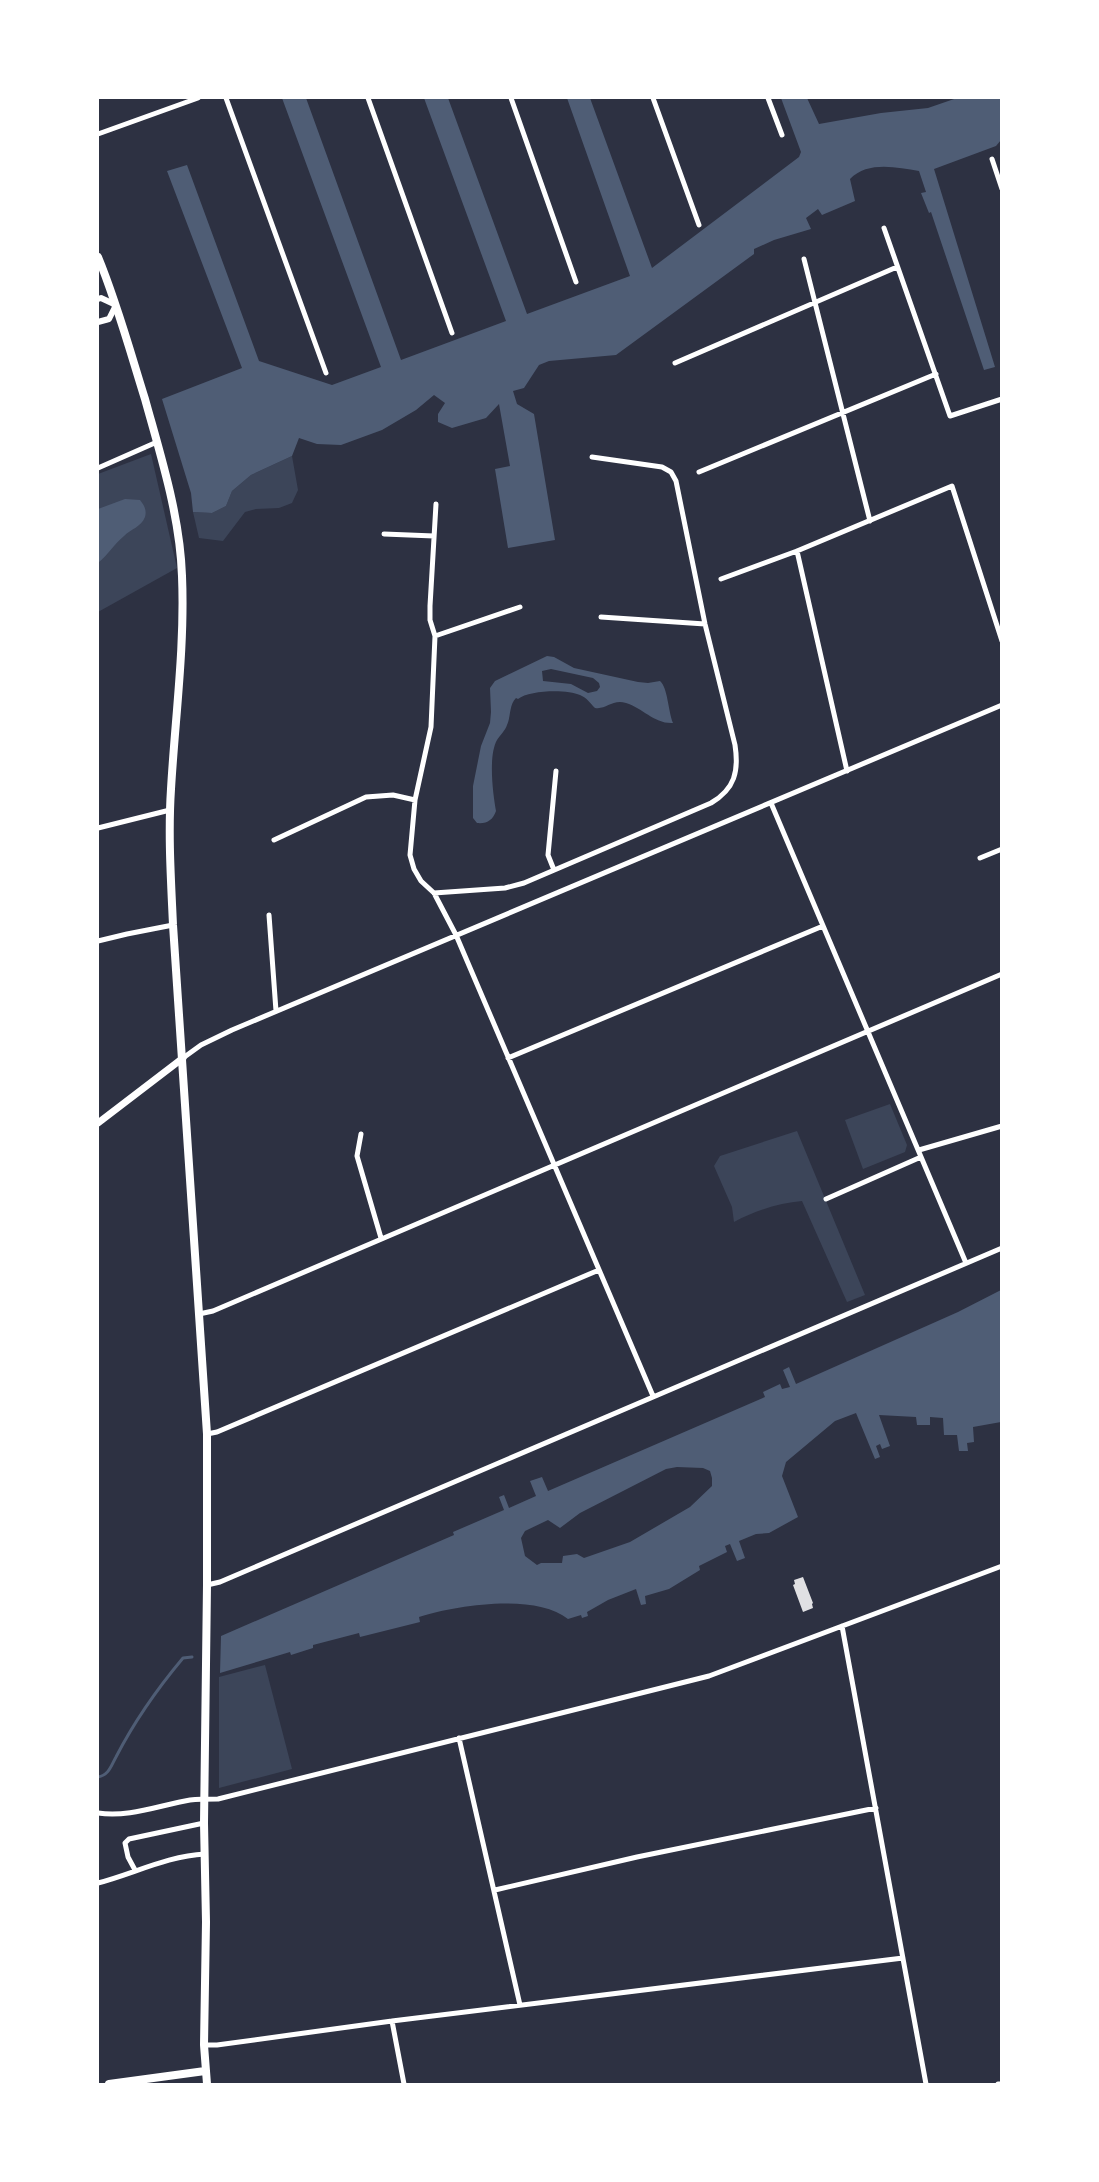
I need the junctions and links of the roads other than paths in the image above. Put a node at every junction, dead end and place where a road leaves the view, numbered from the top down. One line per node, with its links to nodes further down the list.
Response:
1 (198, 98): 7 (street)
2 (226, 98): 23 (street)
3 (368, 98): 21 (street)
4 (510, 98): 16 (street)
5 (653, 98): 11 (street)
6 (768, 98): 8 (street)
7 (98, 134)
8 (782, 135)
9 (992, 159): 10 (street)
10 (1002, 189)
11 (699, 225)
12 (884, 228): 15 (street)
13 (98, 257): 19 (main road)
14 (804, 259): 18 (street)
15 (897, 267): 18 (street); 24 (street)
16 (576, 282)
17 (98, 299): 19 (street)
18 (815, 304): 22 (street); 26 (street)
19 (116, 305): 20 (street); 27 (main road)
20 (98, 322)
21 (452, 333)
22 (675, 363)
23 (326, 373)
24 (936, 374): 25 (street); 26 (street)
25 (1002, 399)
26 (842, 413): 30 (street); 32 (street)
27 (157, 442): 29 (street); 47 (main road)
28 (592, 457): 39 (street)
29 (98, 468)
30 (699, 472)
31 (436, 504): 34 (street)
32 (870, 521): 35 (street); 41 (street)
33 (384, 534): 34 (street)
34 (434, 536): 40 (street)
35 (797, 551): 36 (street); 44 (street)
36 (721, 579)
37 (520, 607): 40 (street)
38 (601, 617): 39 (street)
39 (705, 624): 52 (street)
40 (435, 636): 45 (street)
41 (1002, 641)
42 (1002, 705): 44 (street)
43 (555, 771): 52 (street)
44 (847, 771): 46 (street)
45 (415, 800): 49 (street); 53 (street)
46 (771, 803): 56 (street); 57 (street)
47 (170, 810): 48 (street); 55 (main road)
48 (98, 828)
49 (274, 840)
50 (1002, 849): 51 (street)
51 (980, 858)
52 (554, 870): 53 (street)
53 (434, 892): 57 (street)
54 (269, 915): 60 (street)
55 (173, 926): 58 (street); 62 (main road)
56 (824, 926): 61 (street); 63 (street)
57 (456, 935): 60 (street); 63 (street)
58 (98, 941)
59 (1002, 974): 61 (street)
60 (276, 1011): 62 (street)
61 (868, 1030): 67 (street); 69 (street)
62 (183, 1058): 64 (main road); 75 (main road)
63 (508, 1058): 69 (street)
64 (98, 1123)
65 (1002, 1126): 67 (street)
66 (361, 1134): 71 (street)
67 (919, 1150): 68 (street)
68 (921, 1157): 70 (street); 73 (street)
69 (554, 1165): 71 (street); 74 (street)
70 (826, 1198)
71 (381, 1238): 75 (street)
72 (1002, 1248): 73 (street)
73 (966, 1263): 76 (street)
74 (599, 1270): 76 (street); 77 (street)
75 (199, 1314): 77 (main road)
76 (653, 1396): 79 (street)
77 (207, 1434): 79 (main road)
78 (1002, 1566): 80 (street)
79 (207, 1585): 82 (main road)
80 (842, 1626): 81 (street); 83 (street)
81 (459, 1738): 82 (street); 89 (street)
82 (205, 1799): 84 (street); 85 (main road)
83 (876, 1808): 89 (street); 90 (street)
84 (98, 1813)
85 (204, 1822): 86 (main road); 87 (street)
86 (205, 1854): 87 (street); 93 (main road)
87 (135, 1870): 88 (street)
88 (98, 1883)
89 (495, 1890): 91 (street)
90 (903, 1958): 91 (street); 98 (street)
91 (520, 2005): 92 (street)
92 (392, 2021): 93 (street); 97 (street)
93 (204, 2045): 94 (main road)
94 (205, 2071): 95 (main road); 96 (main road)
95 (109, 2085)
96 (207, 2085)
97 (404, 2085)
98 (926, 2085)

